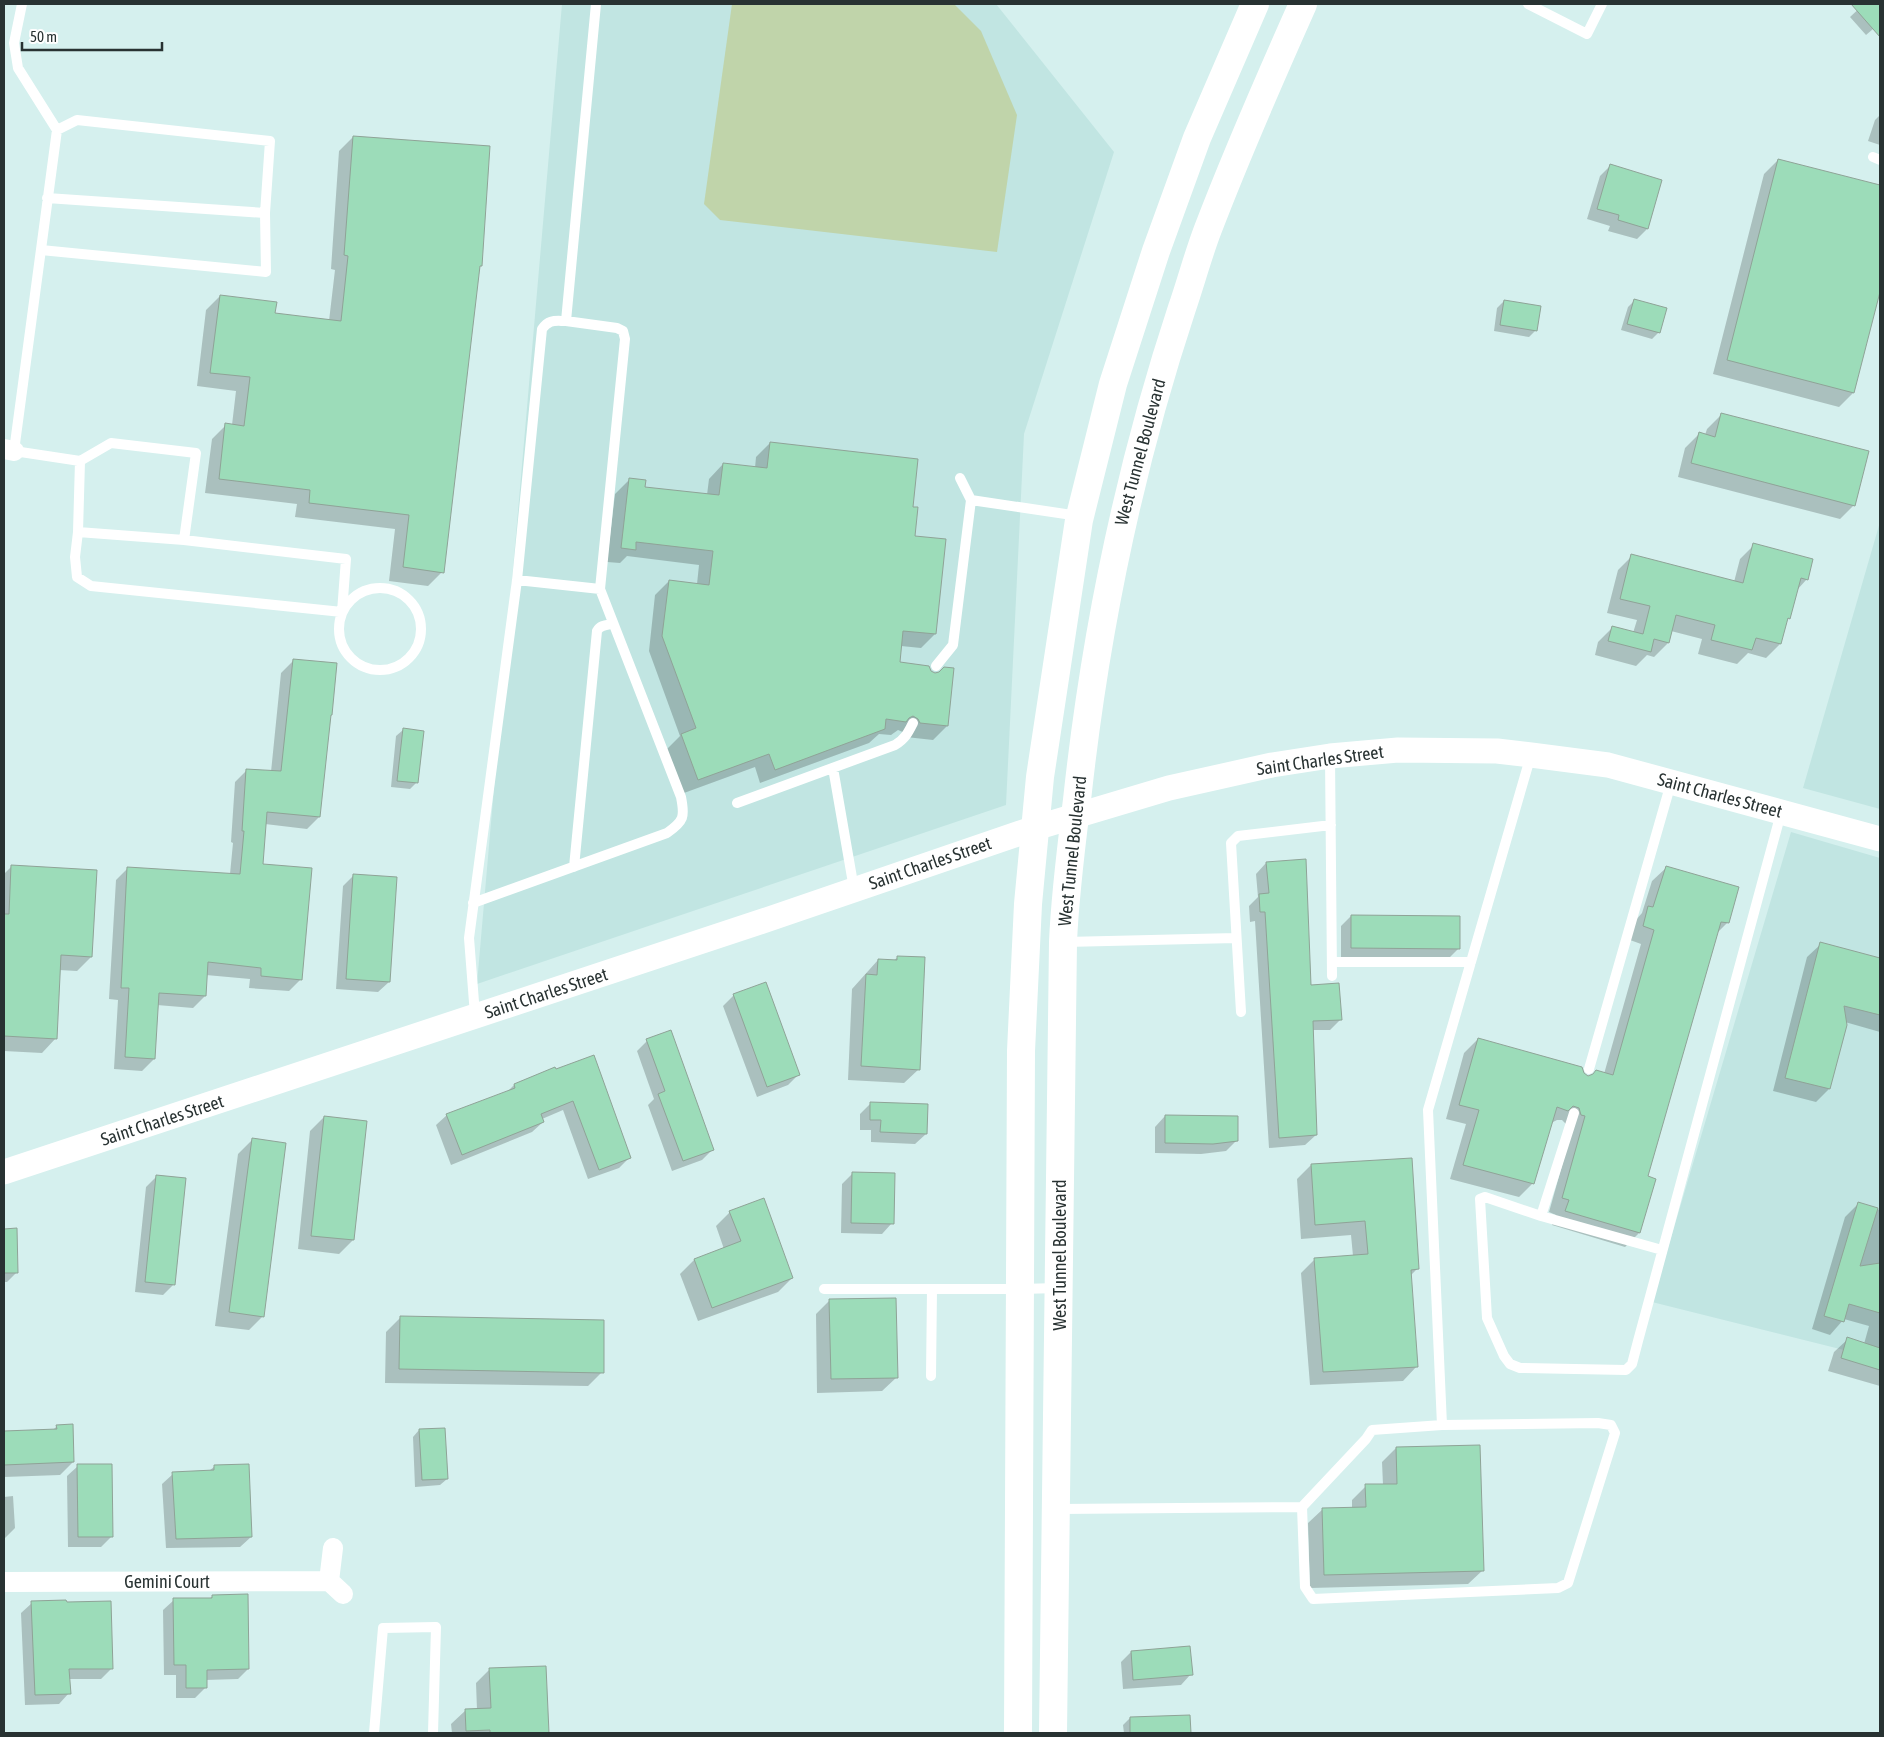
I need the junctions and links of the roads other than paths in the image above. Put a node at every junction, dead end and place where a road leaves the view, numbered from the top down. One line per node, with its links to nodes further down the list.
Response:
1 (22, 4): 7 (lane)
2 (596, 4): 11 (lane)
3 (1254, 4): 16 (main road)
4 (1303, 4): 31 (main road, West Tunnel Boulevard)
5 (1528, 4): 6 (lane)
6 (1602, 4)
7 (57, 130): 8 (lane); 9 (lane)
8 (48, 198): 9 (lane); 10 (lane)
9 (265, 213): 10 (lane)
10 (41, 250): 12 (lane)
11 (566, 321): 19 (lane); 20 (lane)
12 (9, 450): 13 (lane)
13 (80, 461): 17 (lane); 18 (lane)
14 (960, 478): 15 (lane)
15 (971, 500): 16 (lane); 23 (lane)
16 (1080, 516): 33 (main road)
17 (78, 532): 18 (lane); 21 (lane)
18 (184, 540): 21 (lane)
19 (517, 580): 20 (lane); 37 (lane)
20 (600, 589): 22 (lane)
21 (342, 612): 21 (lane)
22 (612, 624): 35 (lane); 35 (lane)
23 (936, 666)
24 (913, 722): 27 (lane)
25 (1531, 755): 26 (street, Saint Charles Street); 28 (street, Saint Charles Street); 41 (lane)
26 (1330, 756): 31 (street, Saint Charles Street); 32 (lane)
27 (834, 768): 29 (lane); 36 (lane)
28 (1671, 782): 30 (street, Saint Charles Street); 45 (lane)
29 (737, 803)
30 (1781, 812): 34 (street, Saint Charles Street); 49 (lane)
31 (1075, 815): 33 (street, Saint Charles Street); 39 (main road, West Tunnel Boulevard)
32 (1331, 825): 38 (lane); 40 (lane)
33 (1035, 828): 36 (street, Saint Charles Street); 53 (main road)
34 (1880, 839)
35 (574, 867): 37 (lane)
36 (854, 889): 44 (street, Saint Charles Street)
37 (473, 903): 44 (lane)
38 (1236, 938): 39 (lane); 43 (lane)
39 (1063, 942): 50 (main road, West Tunnel Boulevard)
40 (1332, 962): 41 (lane); 42 (lane)
41 (1471, 962): 55 (lane)
42 (1332, 976)
43 (1241, 1012)
44 (476, 1016): 47 (street, Saint Charles Street)
45 (1589, 1068)
46 (1574, 1113): 48 (lane)
47 (4, 1172)
48 (1541, 1216): 49 (lane); 49 (lane)
49 (1662, 1250)
50 (1060, 1288): 53 (lane); 57 (main road, West Tunnel Boulevard)
51 (824, 1290): 52 (lane)
52 (932, 1290): 53 (lane); 54 (lane)
53 (1020, 1290): 62 (main road)
54 (931, 1376)
55 (1442, 1425): 56 (lane); 56 (lane)
56 (1302, 1507): 57 (lane)
57 (1057, 1509): 63 (main road, West Tunnel Boulevard)
58 (333, 1548): 59 (street, Gemini Court)
59 (4, 1582)
60 (374, 1733): 61 (lane)
61 (433, 1733)
62 (1018, 1733)
63 (1053, 1733)

